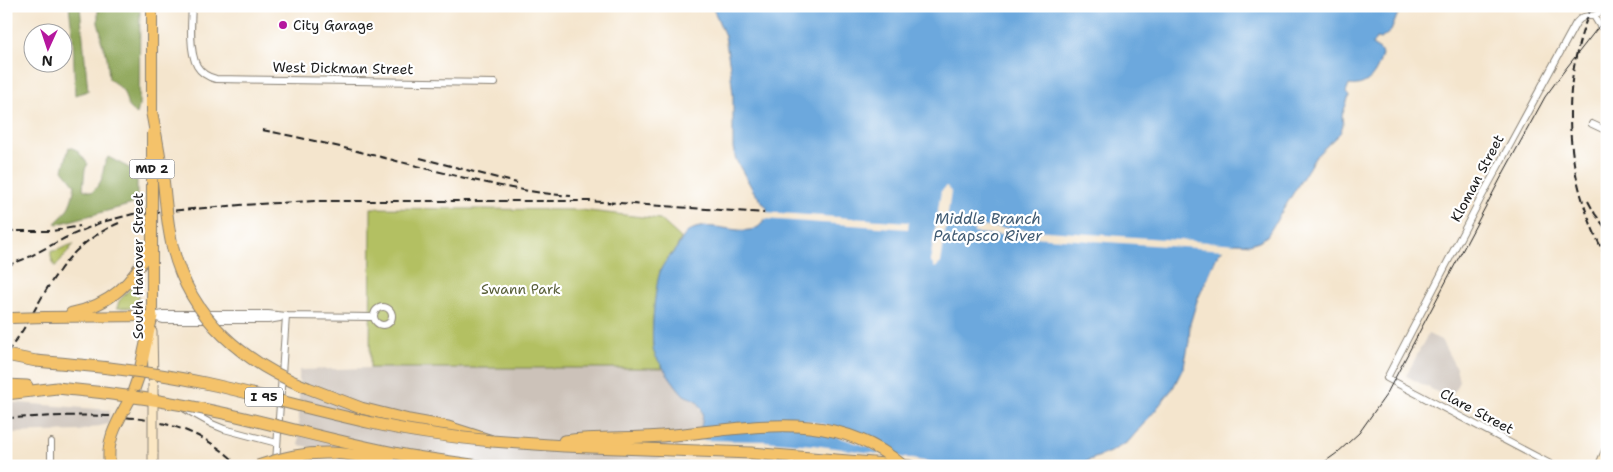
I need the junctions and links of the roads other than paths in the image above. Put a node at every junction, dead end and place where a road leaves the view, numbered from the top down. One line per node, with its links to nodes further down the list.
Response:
1 (152, 6): 7 (main road, South Hanover Street / MD 2)
2 (192, 6): 6 (street, West Dickman Street)
3 (1604, 6): 4 (street, Kloman Street)
4 (1594, 16): 5 (street); 21 (street, Kloman Street)
5 (1607, 32)
6 (495, 83)
7 (152, 114): 10 (main road, South Hanover Street / MD 2, bridge); 26 (highway, bridge)
8 (1592, 124): 9 (street)
9 (1607, 131)
10 (152, 241): 11 (main road); 13 (main road, South Hanover Street / MD 2)
11 (119, 292): 12 (main road); 15 (main road)
12 (112, 316): 13 (main road); 15 (main road)
13 (152, 316): 14 (street); 34 (highway, bridge); 35 (main road, South Hanover Street / MD 2, bridge)
14 (286, 316): 16 (street); 28 (street)
15 (45, 317): 17 (main road, bridge)
16 (374, 317)
17 (9, 318)
18 (6, 355): 20 (highway)
19 (6, 361): 20 (highway, I 95)
20 (36, 361): 26 (highway, I 95, bridge)
21 (1387, 378): 42 (street, Clare Street)
22 (6, 386): 23 (highway, I 95)
23 (57, 388): 25 (highway); 31 (highway, I 95, bridge)
24 (70, 392): 28 (street)
25 (6, 394)
26 (492, 441): 29 (highway, I 95)
27 (51, 442): 33 (street)
28 (277, 443): 37 (street)
29 (540, 445): 32 (highway, I 95); 40 (highway)
30 (1607, 450): 43 (main road)
31 (416, 457): 36 (highway, bridge); 38 (highway, I 95)
32 (828, 459): 39 (highway, I 95); 41 (highway)
33 (51, 466)
34 (110, 466)
35 (153, 466)
36 (258, 466)
37 (276, 466)
38 (479, 466)
39 (864, 466)
40 (903, 466)
41 (910, 466)
42 (1554, 466)
43 (1600, 466)

